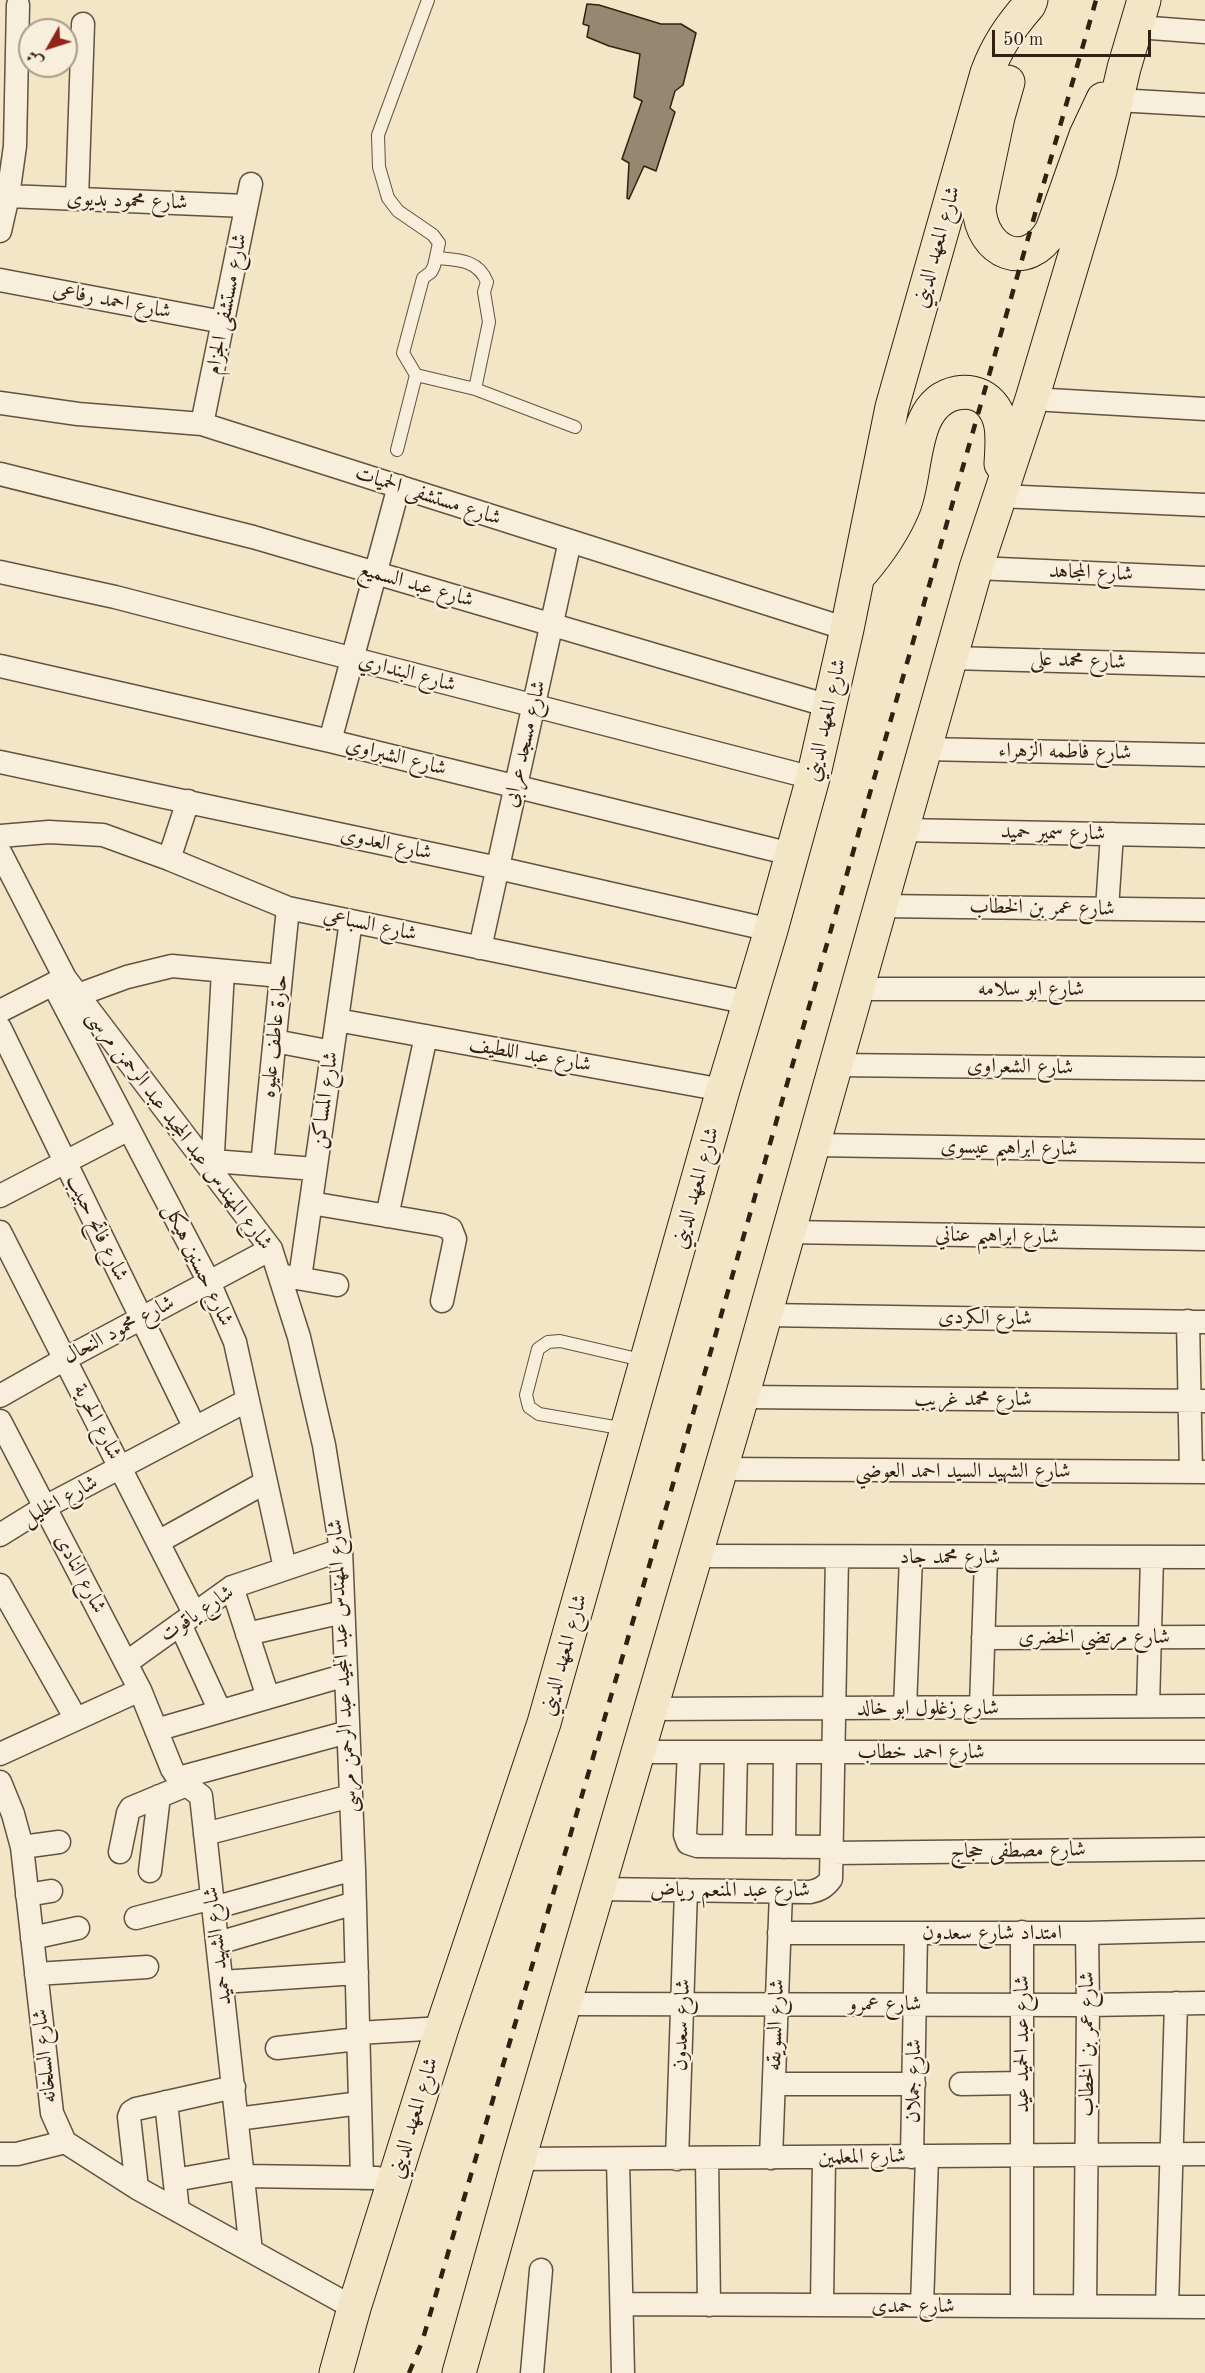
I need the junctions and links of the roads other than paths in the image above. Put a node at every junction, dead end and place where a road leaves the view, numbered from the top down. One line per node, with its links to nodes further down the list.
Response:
1 (428, 0): 15 (lane)
2 (1030, 3): 7 (main road); 34 (main road, شارع المعهد الديني)
3 (18, 5): 11 (street)
4 (1141, 14): 6 (street); 7 (main road)
5 (83, 24): 12 (street)
6 (1205, 32)
7 (1124, 68): 8 (main road)
8 (1117, 100): 9 (street); 20 (main road)
9 (1205, 105)
10 (251, 183): 13 (street, شارع مستشفى الجزام)
11 (8, 196): 12 (street, شارع محمود بديوى); 14 (street)
12 (77, 199): 13 (street, شارع محمود بديوى)
13 (246, 206): 17 (street, شارع مستشفى الجزام)
14 (0, 231)
15 (436, 258): 18 (lane); 19 (lane)
16 (0, 280): 17 (street, شارع احمد رفاعى)
17 (223, 322): 23 (street, شارع مستشفى الجزام)
18 (416, 375): 19 (lane); 25 (lane)
19 (475, 389): 24 (lane)
20 (1032, 399): 22 (street); 28 (main road)
21 (0, 403): 23 (street, شارع مستشفى الحميات)
22 (1205, 409)
23 (202, 424): 27 (street, شارع مستشفى الحميات)
24 (575, 427)
25 (397, 450)
26 (0, 474): 33 (street, شارع عبد السميع)
27 (399, 486): 30 (street, شارع مستشفى الحميات); 33 (street)
28 (999, 496): 29 (street); 31 (main road); 34 (main road)
29 (1205, 505)
30 (570, 541): 36 (street, شارع مسجد عرابى); 37 (street, شارع مستشفى الحميات)
31 (976, 568): 35 (street, شارع المجاهد); 38 (main road)
32 (0, 572): 39 (street, شارع البنداري)
33 (375, 573): 36 (street, شارع عبد السميع); 39 (street)
34 (858, 577): 37 (main road, شارع المعهد الديني)
35 (1205, 578)
36 (552, 625): 42 (street, شارع عبد السميع); 43 (street, شارع مسجد عرابى)
37 (847, 629): 42 (main road, شارع المعهد الديني)
38 (951, 658): 40 (street, شارع محمد على); 45 (main road)
39 (352, 659): 43 (street, شارع البنداري); 44 (street)
40 (1205, 665)
41 (0, 666): 44 (street, شارع الشبراوي)
42 (829, 706): 48 (main road, شارع المعهد الديني)
43 (534, 707): 48 (street, شارع البنداري); 49 (street, شارع مسجد عرابى)
44 (330, 741): 49 (street, شارع الشبراوي)
45 (924, 749): 46 (street, شارع فاطمه الزهراء); 51 (main road)
46 (1205, 755)
47 (0, 762): 50 (street, شارع العدوى)
48 (813, 778): 55 (main road, شارع المعهد الديني)
49 (516, 786): 55 (street, شارع الشبراوي); 57 (street, شارع مسجد عرابى)
50 (188, 801): 56 (street); 57 (street, شارع العدوى)
51 (902, 830): 52 (street, شارع سمير حميد); 58 (main road)
52 (1112, 834): 53 (street, شارع سمير حميد); 60 (street)
53 (1205, 836)
54 (1, 851): 56 (street, شارع السباعي); 67 (street, شارع المهندس عبد المجيد عبد الرحمن مرسى)
55 (791, 854): 63 (main road, شارع المعهد الديني)
56 (169, 859): 59 (street, شارع السباعي)
57 (498, 868): 63 (street, شارع العدوى); 64 (street, شارع مسجد عرابى)
58 (880, 906): 60 (street, شارع عمر بن الخطاب); 68 (main road)
59 (288, 908): 62 (street, شارع السباعي); 66 (street, حارة عاطف عليوه)
60 (1107, 909): 61 (street, شارع عمر بن الخطاب)
61 (1205, 910)
62 (351, 921): 64 (street, شارع السباعي); 72 (street, شارع المساكن)
63 (771, 930): 70 (main road, شارع المعهد الديني)
64 (480, 948): 70 (street, شارع السباعي)
65 (223, 971): 66 (street); 67 (street); 85 (street)
66 (281, 976): 75 (street, حارة عاطف عليوه)
67 (65, 986): 71 (street); 80 (street, شارع حسنين هيكل); 85 (street, شارع المهندس عبد المجيد عبد الرحمن مرسى)
68 (857, 989): 69 (street, شارع ابو سلامه); 77 (main road)
69 (1205, 989)
70 (749, 1003): 79 (main road, شارع المعهد الديني)
71 (0, 1011)
72 (337, 1020): 74 (street, شارع عبد اللطيف); 76 (street, شارع المساكن)
73 (0, 1028): 83 (street, شارع فاتح حبيب)
74 (426, 1036): 79 (street, شارع عبد اللطيف); 89 (street)
75 (274, 1041): 76 (street); 84 (street, حارة عاطف عليوه)
76 (332, 1052): 86 (street, شارع المساكن)
77 (835, 1065): 78 (street, شارع الشعراوى); 81 (main road)
78 (1205, 1069)
79 (723, 1090): 102 (main road, شارع المعهد الديني)
80 (129, 1129): 83 (street); 95 (street, شارع حسنين هيكل)
81 (813, 1145): 82 (street, شارع ابراهيم عيسوى); 91 (main road)
82 (1205, 1151)
83 (65, 1162): 87 (street); 99 (street, شارع فاتح حبيب)
84 (262, 1164): 85 (street); 86 (street)
85 (212, 1166): 93 (street, شارع المهندس عبد المجيد عبد الرحمن مرسى)
86 (315, 1169): 88 (street, شارع المساكن)
87 (0, 1197)
88 (310, 1203): 89 (street); 94 (street, شارع المساكن)
89 (387, 1216): 97 (street)
90 (0, 1232): 101 (street, شارع الحرية)
91 (788, 1232): 92 (street, شارع ابراهيم عناني); 98 (main road)
92 (1205, 1239)
93 (271, 1249): 94 (street, شارع المهندس عبد المجيد عبد الرحمن مرسى); 95 (street, شارع محمود النحال)
94 (289, 1276): 96 (street); 117 (street, شارع المهندس عبد المجيد عبد الرحمن مرسى)
95 (209, 1282): 99 (street, شارع محمود النحال); 105 (street, شارع حسنين هيكل)
96 (337, 1286)
97 (442, 1301)
98 (765, 1315): 100 (street, شارع الكردى); 104 (main road)
99 (142, 1318): 101 (street, شارع محمود النحال); 108 (street, شارع فاتح حبيب)
100 (1196, 1321): 106 (street)
101 (65, 1359): 103 (street, شارع محمود النحال); 110 (street, شارع الحرية)
102 (647, 1361): 109 (main road, شارع المعهد الديني); 109 (lane)
103 (0, 1396)
104 (742, 1397): 106 (street, شارع محمد غريب); 111 (main road)
105 (248, 1400): 108 (street, شارع الخليل); 113 (street, شارع حسنين هيكل)
106 (1197, 1401): 112 (street)
107 (0, 1421): 114 (street, شارع النادى)
108 (195, 1428): 110 (street, شارع الخليل)
109 (628, 1430): 196 (main road, شارع المعهد الديني)
110 (120, 1467): 114 (street, شارع الخليل); 116 (street, شارع الحرية)
111 (720, 1470): 112 (street, شارع الشهيد السيد احمد العوضي); 118 (main road)
112 (1198, 1472)
113 (266, 1482): 116 (street); 124 (street, شارع حسنين هيكل)
114 (45, 1507): 115 (street, شارع الخليل); 133 (street, شارع النادى)
115 (0, 1535)
116 (158, 1542): 128 (street, شارع الحرية)
117 (340, 1550): 124 (street, شارع ياقوت); 127 (street, شارع المهندس عبد المجيد عبد الرحمن مرسى)
118 (695, 1556): 119 (street, شارع محمد جاد); 142 (main road)
119 (837, 1557): 120 (street, شارع محمد جاد); 140 (street)
120 (910, 1557): 123 (street, شارع محمد جاد); 141 (street)
121 (1152, 1557): 122 (street, شارع محمد جاد); 123 (street, شارع محمد جاد); 130 (street)
122 (1205, 1557)
123 (986, 1558): 132 (street)
124 (285, 1568): 126 (street, شارع ياقوت)
125 (0, 1585): 144 (street)
126 (232, 1587): 128 (street, شارع ياقوت); 129 (street)
127 (343, 1612): 129 (street); 134 (street, شارع المهندس عبد المجيد عبد الرحمن مرسى)
128 (187, 1618): 133 (street, شارع ياقوت); 143 (street, شارع الحرية)
129 (247, 1634): 136 (street)
130 (1150, 1637): 131 (street, شارع مرتضي الخضرى); 132 (street, شارع مرتضي الخضرى); 137 (street)
131 (1205, 1637)
132 (983, 1638): 139 (street)
133 (126, 1663): 135 (street, شارع الشهيد حميد)
134 (346, 1675): 136 (street); 146 (street, شارع المهندس عبد المجيد عبد الرحمن مرسى)
135 (140, 1690): 144 (street); 145 (street, شارع الشهيد حميد)
136 (268, 1697): 143 (street)
137 (1148, 1706): 138 (street, شارع زغلول ابو خالد); 139 (street, شارع زغلول ابو خالد)
138 (1205, 1706)
139 (981, 1707): 141 (street, شارع زغلول ابو خالد)
140 (834, 1708): 141 (street, شارع زغلول ابو خالد); 142 (street, شارع زغلول ابو خالد); 151 (street)
141 (904, 1708)
142 (650, 1709): 147 (main road)
143 (220, 1711): 145 (street)
144 (76, 1719): 153 (street)
145 (156, 1730): 154 (street, شارع الشهيد حميد)
146 (348, 1732): 154 (street); 157 (street, شارع المهندس عبد المجيد عبد الرحمن مرسى)
147 (638, 1752): 148 (street, شارع احمد خطاب); 168 (main road)
148 (688, 1752): 149 (street, شارع احمد خطاب); 160 (street, شارع مصطفى حجاج)
149 (736, 1752): 150 (street, شارع احمد خطاب); 160 (street)
150 (785, 1752): 151 (street, شارع احمد خطاب); 162 (street)
151 (834, 1752): 152 (street, شارع احمد خطاب); 164 (street)
152 (1205, 1752)
153 (0, 1754)
154 (183, 1781): 156 (street); 158 (street, شارع الشهيد حميد)
155 (0, 1782): 161 (street, شارع السلخانه)
156 (159, 1796): 165 (street); 167 (street)
157 (351, 1796): 158 (street); 166 (street, شارع المهندس عبد المجيد عبد الرحمن مرسى)
158 (205, 1834): 173 (street, شارع الشهيد حميد)
159 (59, 1842): 161 (street)
160 (734, 1846): 162 (street, شارع مصطفى حجاج)
161 (22, 1847): 172 (street, شارع السلخانه)
162 (784, 1847): 164 (street, شارع مصطفى حجاج)
163 (1205, 1849): 164 (street, شارع مصطفى حجاج)
164 (832, 1850): 171 (street, شارع عبد المنعم رياض)
165 (120, 1852)
166 (354, 1869): 173 (street); 174 (street, شارع المهندس عبد المجيد عبد الرحمن مرسى)
167 (150, 1871)
168 (598, 1889): 169 (street, شارع عبد المنعم رياض); 190 (main road)
169 (686, 1890): 171 (street, شارع عبد المنعم رياض); 191 (street, شارع سعدون)
170 (51, 1891): 172 (street)
171 (781, 1892): 179 (street, شارع السويقه)
172 (27, 1895): 182 (street, شارع السلخانه)
173 (213, 1903): 175 (street); 183 (street, شارع الشهيد حميد)
174 (355, 1903): 183 (street); 185 (street, شارع المهندس عبد المجيد عبد الرحمن مرسى)
175 (136, 1918)
176 (78, 1928): 182 (street)
177 (1205, 1930): 180 (street, امتداد شارع سعدون)
178 (1022, 1932): 180 (street, امتداد شارع سعدون); 181 (street, امتداد شارع سعدون); 194 (street, شارع عبد الحميد عيد)
179 (779, 1933): 181 (street, امتداد شارع سعدون); 192 (street, شارع السويقه)
180 (1087, 1933): 195 (street, شارع عمر بن الخطاب)
181 (916, 1934): 193 (street, شارع جملان)
182 (32, 1938): 186 (street, شارع السلخانه)
183 (218, 1943): 187 (street, شارع الشهيد حميد)
184 (147, 1967): 186 (street)
185 (357, 1972): 187 (street); 197 (street, شارع المهندس عبد المجيد عبد الرحمن مرسى)
186 (36, 1974): 207 (street, شارع السلخانه)
187 (222, 1982): 203 (street, شارع الشهيد حميد)
188 (1176, 2003): 189 (street, شارع عمرو); 195 (street, شارع عمرو); 211 (street)
189 (1205, 2003)
190 (564, 2004): 191 (street, شارع عمرو); 216 (main road)
191 (682, 2004): 192 (street, شارع عمرو); 217 (street, شارع سعدون)
192 (777, 2004): 193 (street, شارع عمرو); 200 (street, شارع السويقه)
193 (915, 2004): 194 (street, شارع عمرو); 201 (street, شارع جملان)
194 (1022, 2004): 195 (street, شارع عمرو); 199 (street, شارع عبد الحميد عيد)
195 (1088, 2005): 210 (street, شارع عمر بن الخطاب)
196 (442, 2028): 197 (street); 221 (main road, شارع المعهد الديني)
197 (358, 2036): 198 (street); 205 (street, شارع المهندس عبد المجيد عبد الرحمن مرسى)
198 (277, 2048)
199 (1022, 2083): 202 (street); 212 (street, شارع عبد الحميد عيد)
200 (774, 2084): 201 (street); 214 (street, شارع السويقه)
201 (914, 2084): 213 (street, شارع جملان)
202 (961, 2084)
203 (234, 2086): 204 (street); 206 (street, شارع الشهيد حميد)
204 (166, 2102): 223 (street); 224 (street)
205 (360, 2103): 206 (street); 222 (street, شارع المهندس عبد المجيد عبد الرحمن مرسى)
206 (237, 2119): 220 (street, شارع الشهيد حميد)
207 (65, 2142): 208 (street); 224 (street)
208 (0, 2154)
209 (1205, 2154): 211 (street, شارع المعلمين)
210 (1087, 2155): 211 (street, شارع المعلمين); 212 (street, شارع المعلمين); 233 (street, شارع عمر بن الخطاب)
211 (1172, 2155): 234 (street)
212 (1022, 2156): 213 (street, شارع المعلمين); 232 (street, شارع عبد الحميد عيد)
213 (920, 2157): 215 (street, شارع المعلمين); 231 (street, شارع جملان)
214 (771, 2158): 215 (street, شارع المعلمين); 218 (street, شارع المعلمين)
215 (824, 2158): 230 (street)
216 (519, 2159): 219 (street, شارع المعلمين); 238 (main road)
217 (677, 2159): 218 (street, شارع المعلمين); 219 (street, شارع المعلمين)
218 (707, 2159): 229 (street)
219 (618, 2160): 228 (street)
220 (243, 2172): 222 (street); 223 (street); 226 (street, شارع الشهيد حميد)
221 (395, 2177): 222 (street); 236 (main road, شارع المعهد الديني)
222 (362, 2178)
223 (175, 2180): 225 (street)
224 (136, 2188): 225 (street)
225 (178, 2211): 226 (street)
226 (251, 2251): 236 (street)
227 (541, 2270): 239 (street)
228 (622, 2304): 229 (street, شارع حمدى); 240 (street)
229 (709, 2305): 230 (street, شارع حمدى)
230 (822, 2305): 231 (street, شارع حمدى)
231 (922, 2306): 232 (street, شارع حمدى)
232 (1022, 2306): 233 (street, شارع حمدى)
233 (1085, 2306): 234 (street, شارع حمدى)
234 (1167, 2307): 235 (street, شارع حمدى)
235 (1205, 2307)
236 (354, 2308): 237 (main road, شارع المعهد الديني)
237 (336, 2373)
238 (459, 2373)
239 (532, 2373)
240 (623, 2373)

